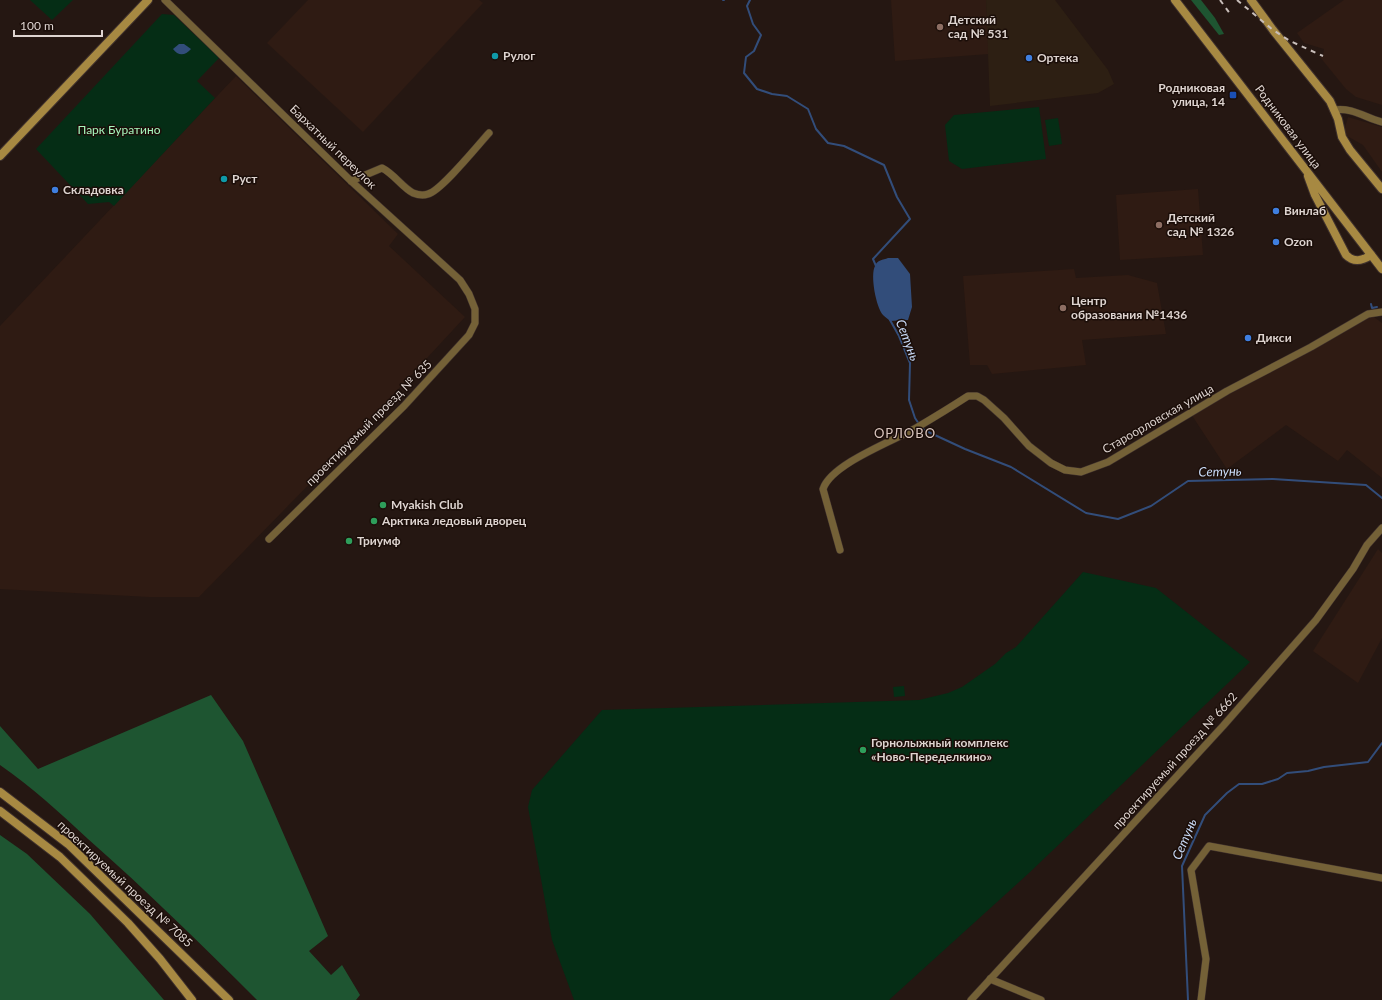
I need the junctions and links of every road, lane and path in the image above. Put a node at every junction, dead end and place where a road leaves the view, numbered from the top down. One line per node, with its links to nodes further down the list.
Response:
1 (148, 0): 8 (main road)
2 (164, 0): 10 (street, Бархатный переулок)
3 (1175, 0): 9 (main road, Родниковая улица)
4 (1251, 0): 5 (main road)
5 (1334, 110): 6 (street); 11 (main road)
6 (1382, 122)
7 (489, 133): 10 (street)
8 (0, 156)
9 (1305, 167): 12 (main road, Родниковая улица); 12 (main road)
10 (351, 181): 15 (street, Бархатный переулок)
11 (1382, 189)
12 (1371, 255): 13 (main road, Родниковая улица)
13 (1382, 269)
14 (1382, 312): 18 (street, Староорловская улица)
15 (476, 316): 17 (street, проектируемый проезд № 635)
16 (1382, 528): 22 (street, проектируемый проезд № 6662)
17 (269, 539)
18 (840, 550)
19 (0, 792): 24 (main road, проектируемый проезд № 7085)
20 (0, 811): 23 (main road, проектируемый проезд № 7085)
21 (1382, 878): 27 (street)
22 (990, 979): 25 (street, проектируемый проезд № 6662); 26 (street)
23 (192, 1000)
24 (229, 1000)
25 (972, 1000)
26 (1041, 1000)
27 (1200, 1000)

